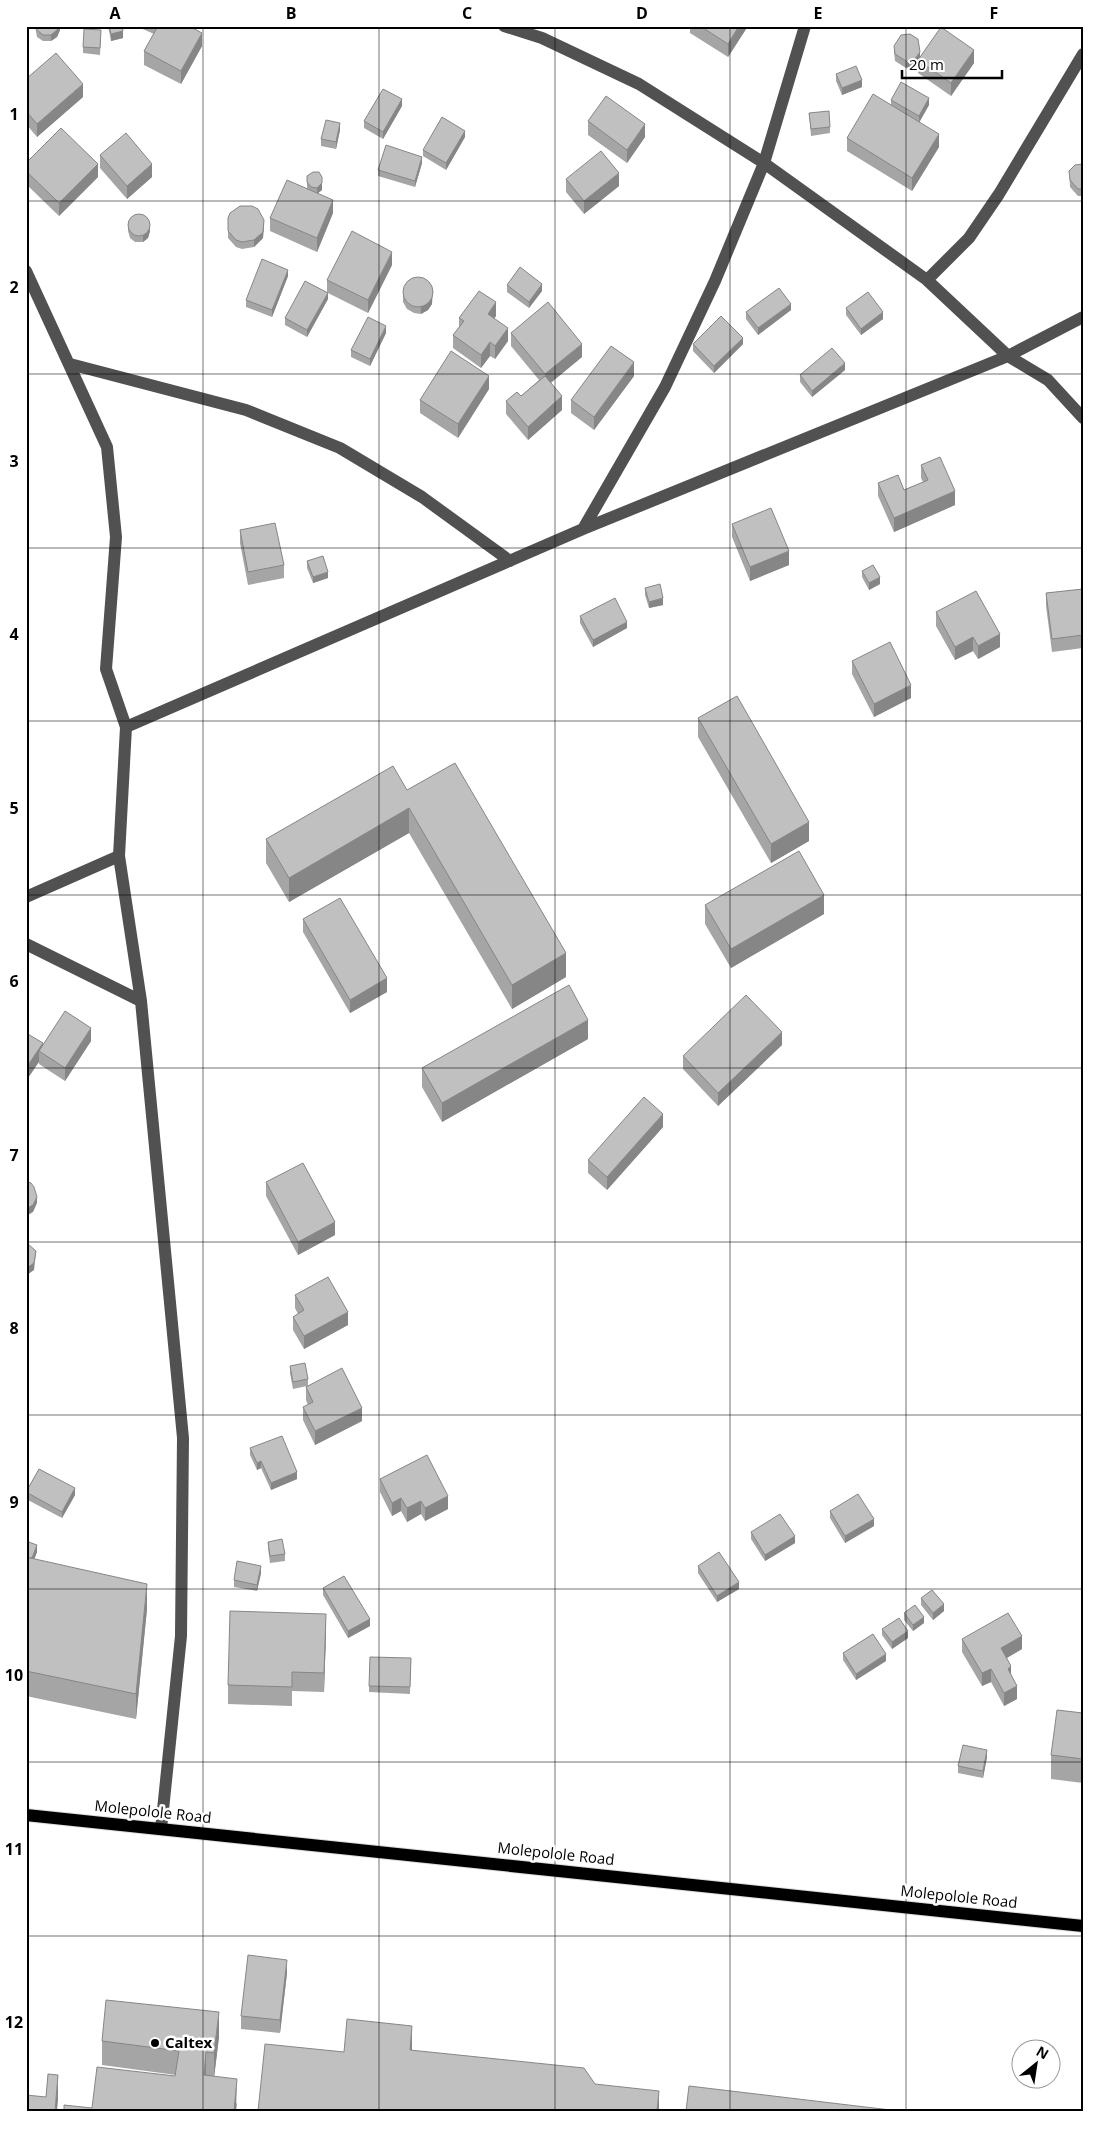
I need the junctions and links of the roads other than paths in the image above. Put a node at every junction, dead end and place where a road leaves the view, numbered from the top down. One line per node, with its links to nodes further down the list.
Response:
1 (504, 26): 4 (street)
2 (805, 26): 4 (street)
3 (1083, 54): 6 (street)
4 (764, 163): 6 (street); 11 (street)
5 (26, 271): 9 (street)
6 (927, 280): 8 (street)
7 (1083, 317): 8 (street)
8 (1008, 356): 10 (street); 11 (street)
9 (70, 364): 12 (street); 13 (street)
10 (1083, 418)
11 (583, 529): 12 (street)
12 (510, 561): 13 (street)
13 (126, 727): 14 (street)
14 (119, 856): 15 (street); 17 (street)
15 (26, 898)
16 (26, 944): 17 (street)
17 (141, 1002): 19 (street)
18 (26, 1815): 19 (main road, Molepolole Road)
19 (160, 1830): 20 (main road, Molepolole Road)
20 (1083, 1926)

